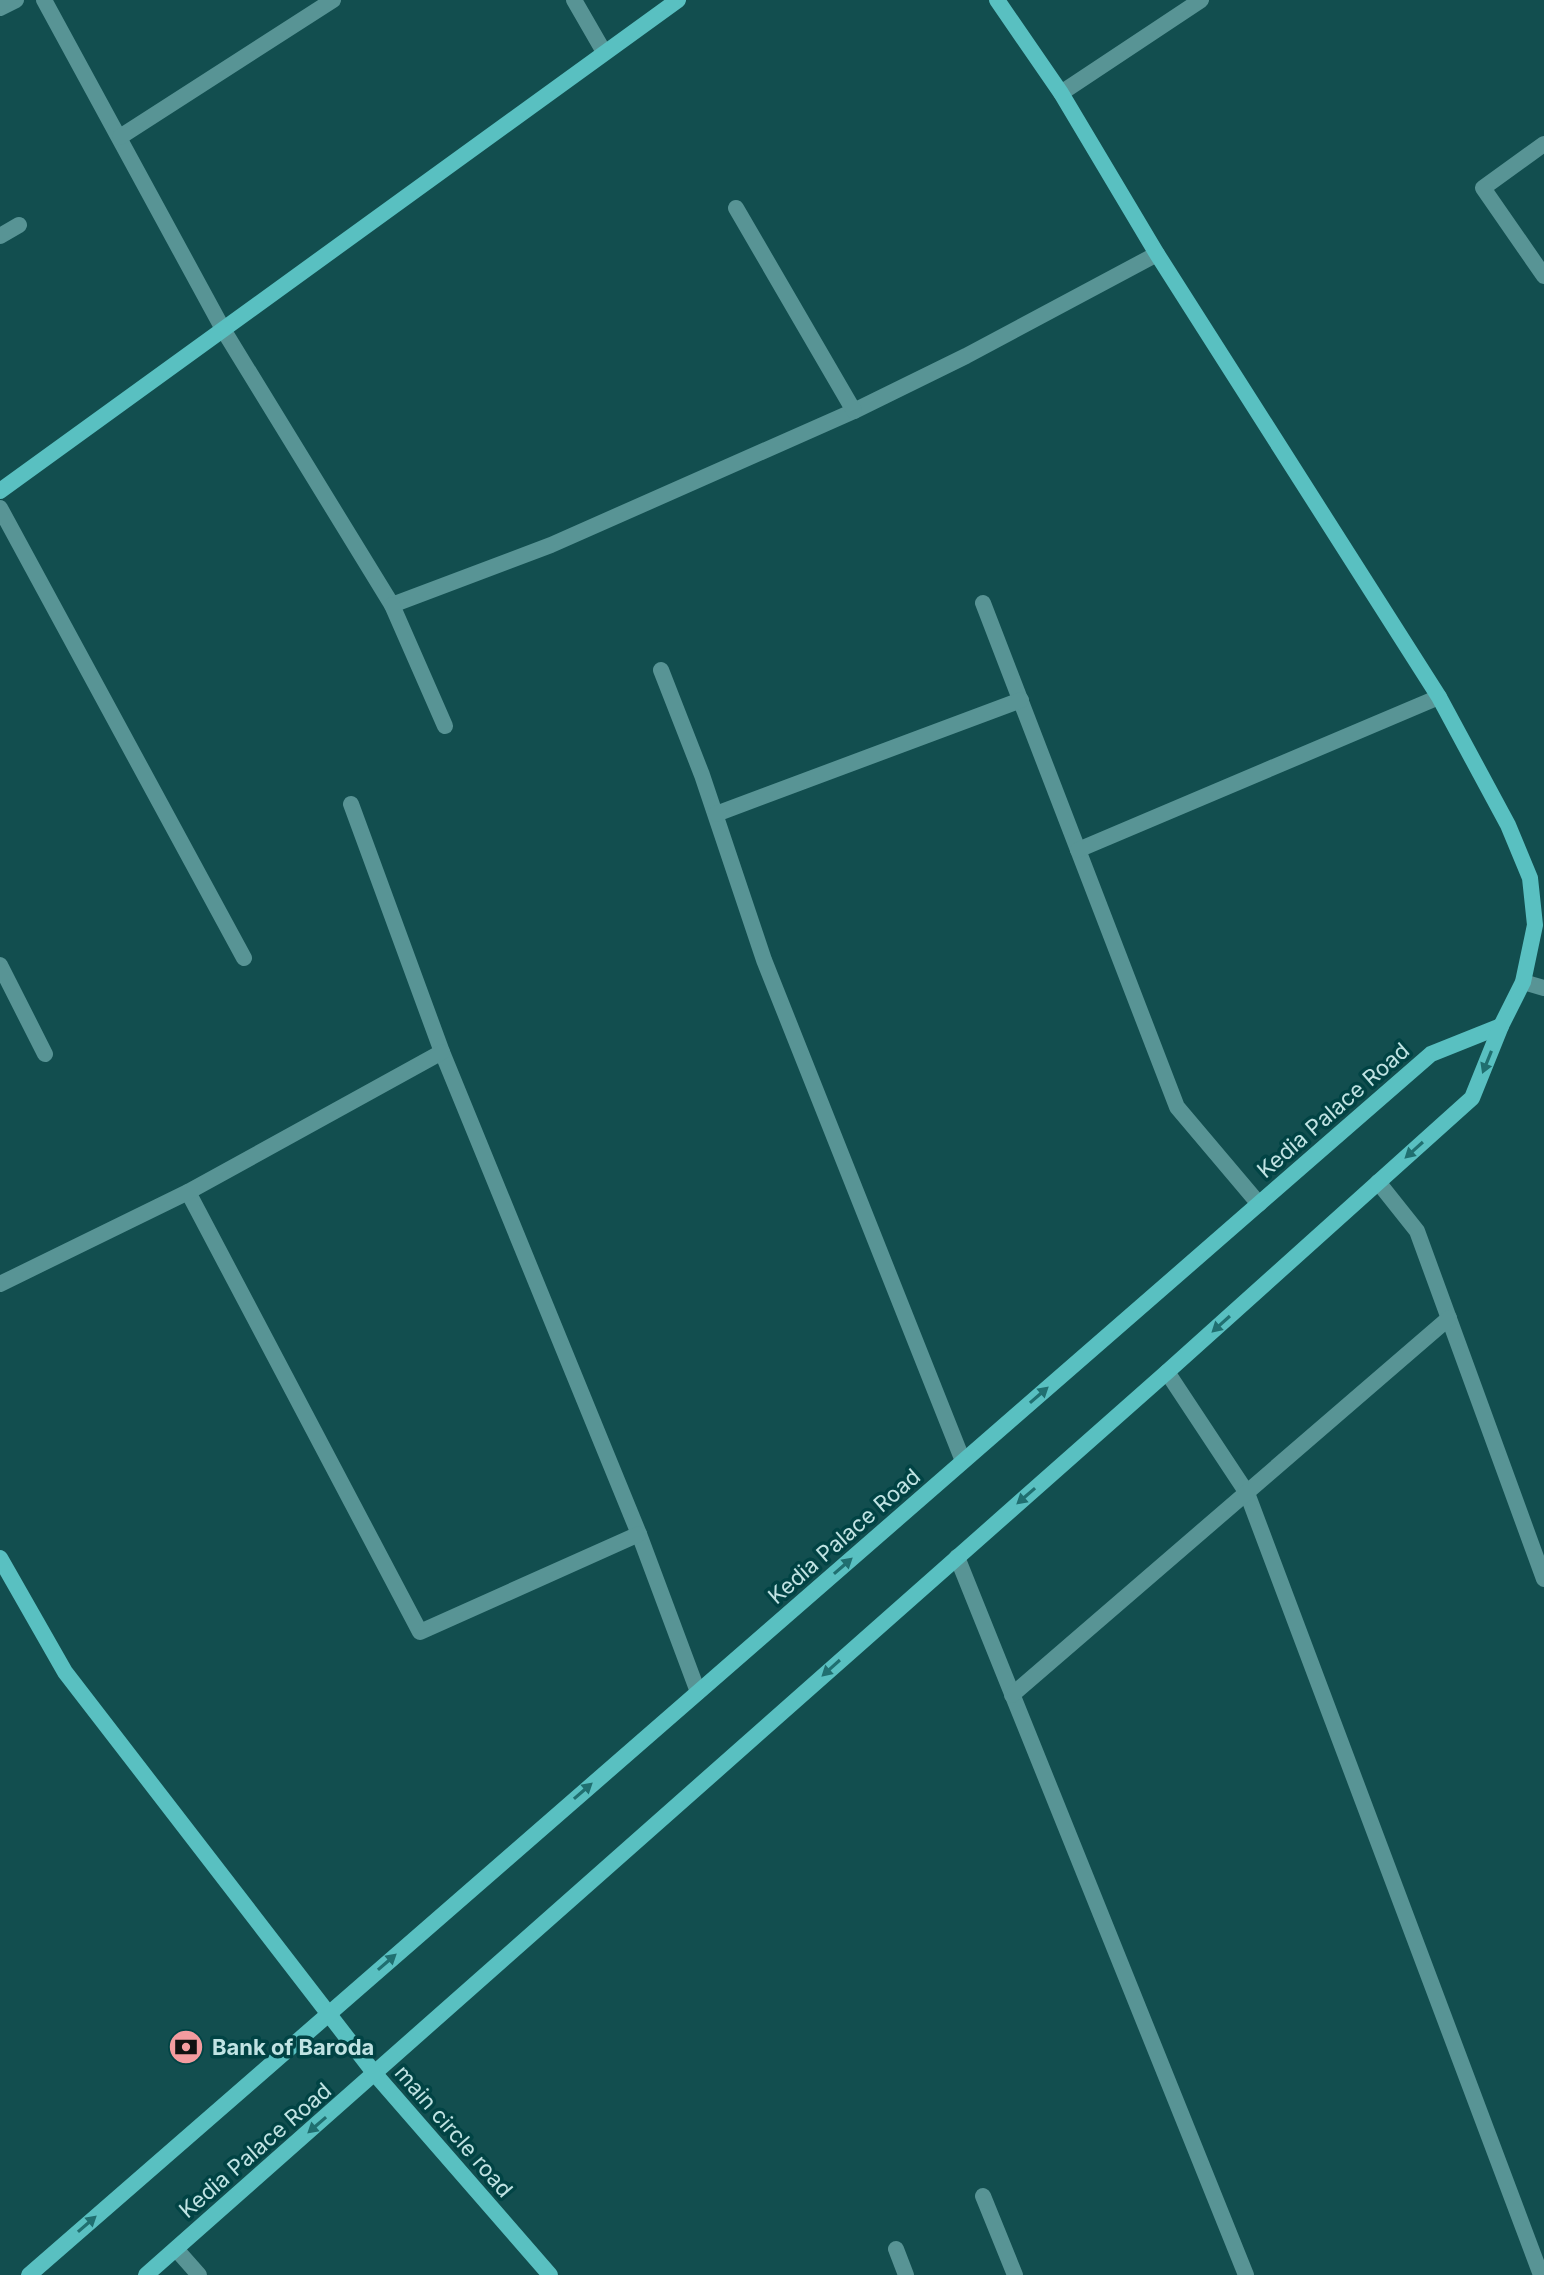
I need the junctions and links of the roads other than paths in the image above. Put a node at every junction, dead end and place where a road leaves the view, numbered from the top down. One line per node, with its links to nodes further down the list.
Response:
1 (16, 0): 8 (street)
2 (44, 0): 11 (street)
3 (333, 0): 11 (street)
4 (574, 0): 9 (street)
5 (678, 0): 9 (street)
6 (997, 0): 10 (street)
7 (1201, 0): 10 (street)
8 (0, 8)
9 (604, 52): 18 (street)
10 (1061, 93): 16 (street)
11 (120, 137): 18 (street)
12 (1544, 144): 17 (street)
13 (736, 208): 19 (street)
14 (19, 225): 15 (street)
15 (0, 236)
16 (1157, 254): 19 (street); 25 (street)
17 (1544, 276)
18 (224, 331): 20 (street); 23 (street)
19 (854, 411): 23 (street)
20 (0, 491)
21 (0, 508): 31 (street)
22 (983, 603): 26 (street)
23 (392, 605): 27 (street)
24 (661, 670): 29 (street)
25 (1439, 697): 30 (street); 33 (street)
26 (1021, 700): 29 (street); 30 (street)
27 (445, 726)
28 (351, 804): 36 (street)
29 (716, 814): 44 (street)
30 (1078, 850): 40 (street)
31 (244, 958)
32 (0, 965): 37 (street)
33 (1523, 982): 34 (street); 35 (street)
34 (1544, 988)
35 (1501, 1026): 38 (street, Kedia Palace Road, one-way to 38); 40 (street, Kedia Palace Road)
36 (442, 1052): 39 (street); 46 (street)
37 (45, 1054)
38 (1378, 1182): 42 (street); 43 (street, Kedia Palace Road, one-way to 43)
39 (188, 1192): 41 (street); 46 (street)
40 (1259, 1204): 44 (street, Kedia Palace Road, one-way to 40)
41 (0, 1284)
42 (1449, 1318): 45 (street); 49 (street)
43 (1167, 1372): 45 (street); 47 (street, Kedia Palace Road, one-way to 47)
44 (963, 1461): 50 (street, Kedia Palace Road, one-way to 44)
45 (1247, 1493): 51 (street); 64 (street)
46 (639, 1534): 50 (street)
47 (957, 1557): 51 (street); 53 (street, Kedia Palace Road, one-way to 53)
48 (0, 1558): 52 (street, main circle road)
49 (1544, 1579)
50 (698, 1692): 52 (street, Kedia Palace Road, one-way to 50)
51 (1012, 1695): 63 (street)
52 (328, 2013): 53 (street, main circle road); 57 (street, Kedia Palace Road, one-way to 52)
53 (375, 2074): 55 (street, Kedia Palace Road, one-way to 55); 60 (street, main circle road)
54 (983, 2196): 62 (street)
55 (176, 2249): 58 (street, Kedia Palace Road); 59 (street)
56 (896, 2249): 61 (street)
57 (29, 2275)
58 (146, 2275)
59 (199, 2275)
60 (550, 2275)
61 (906, 2275)
62 (1015, 2275)
63 (1246, 2275)
64 (1541, 2275)

